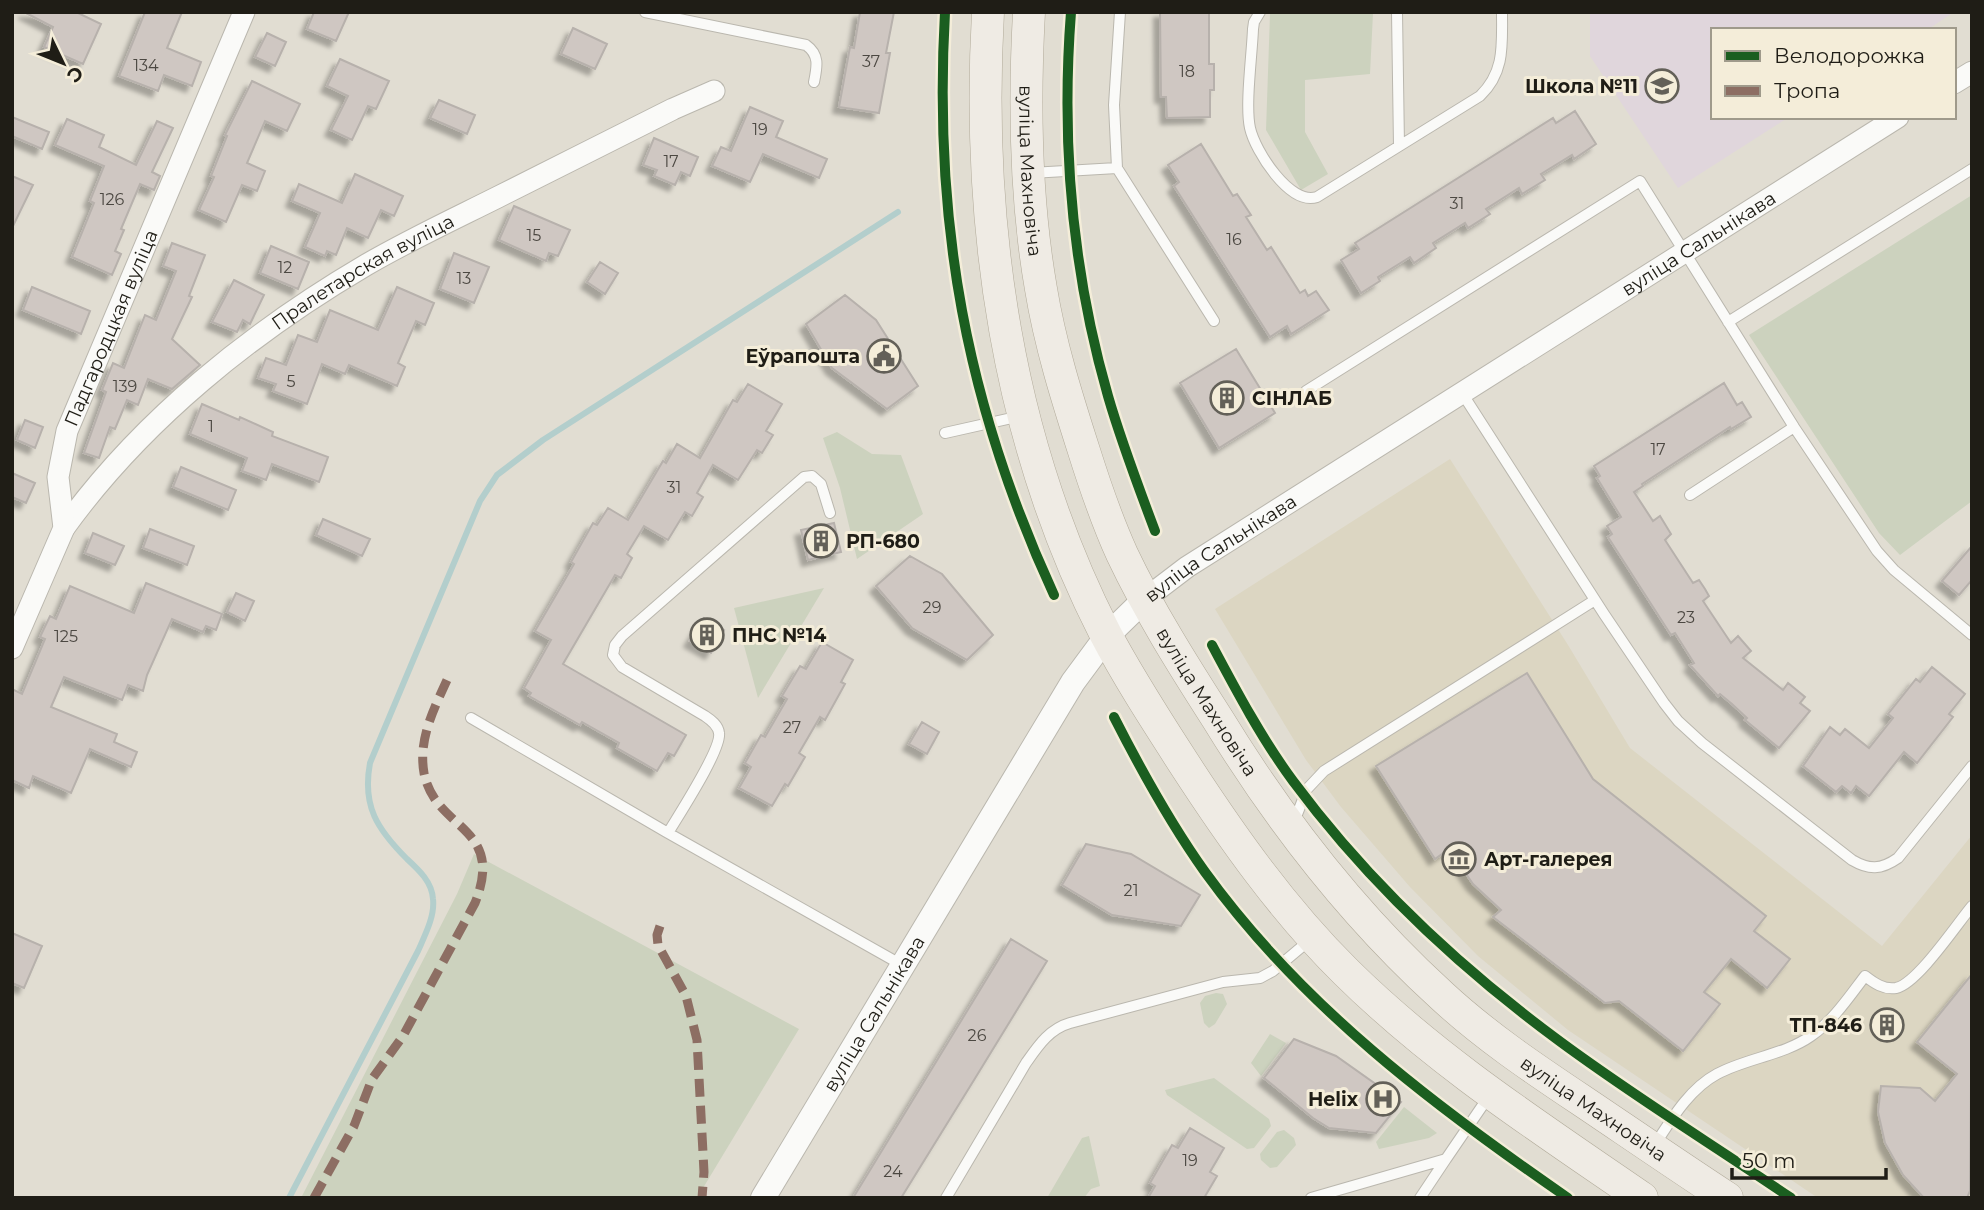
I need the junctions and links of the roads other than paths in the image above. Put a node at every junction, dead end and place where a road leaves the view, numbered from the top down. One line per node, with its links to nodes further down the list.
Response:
1 (244, 12): 28 (street, Падгародцкая вуліца)
2 (645, 12): 10 (lane)
3 (988, 12): 23 (main road)
4 (1029, 12): 17 (main road, вуліца Махновіча)
5 (1120, 12): 15 (lane)
6 (1260, 12): 14 (lane)
7 (1397, 12): 14 (lane)
8 (1502, 12): 14 (lane)
9 (1972, 72): 11 (street)
10 (814, 82)
11 (1956, 82)
12 (715, 91): 28 (street, Пралетарская вуліца)
13 (1895, 119): 18 (street, вуліца Сальнікава)
14 (1399, 146)
15 (1117, 167): 17 (lane); 19 (lane)
16 (1972, 169): 20 (lane)
17 (1028, 173): 29 (main road, вуліца Махновіча)
18 (1684, 253): 20 (lane); 21 (lane); 22 (street, вуліца Сальнікава)
19 (1214, 321)
20 (1728, 322): 24 (lane)
21 (1306, 391)
22 (1462, 393): 29 (street, вуліца Сальнікава); 30 (lane)
23 (1023, 415): 25 (lane); 32 (main road)
24 (1794, 427): 26 (lane); 31 (lane)
25 (945, 433)
26 (1690, 495)
27 (830, 513): 37 (lane)
28 (64, 528): 33 (street)
29 (1145, 599): 32 (street, вуліца Сальнікава); 36 (main road, вуліца Махновіча)
30 (1595, 600): 35 (lane); 36 (lane)
31 (1972, 635)
32 (1107, 636): 39 (main road); 40 (street, вуліца Сальнікава)
33 (12, 648)
34 (471, 718): 37 (lane)
35 (1972, 766)
36 (1292, 832): 42 (main road, вуліца Махновіча)
37 (668, 833): 40 (lane)
38 (1972, 906): 42 (lane)
39 (1313, 937): 41 (main road); 45 (lane)
40 (902, 965): 44 (street, вуліца Сальнікава)
41 (1491, 1094): 43 (lane); 48 (main road)
42 (1652, 1149): 49 (main road, вуліца Махновіча)
43 (1446, 1159): 46 (lane); 47 (lane)
44 (763, 1198)
45 (946, 1198)
46 (1311, 1198)
47 (1420, 1198)
48 (1642, 1198)
49 (1727, 1198)

